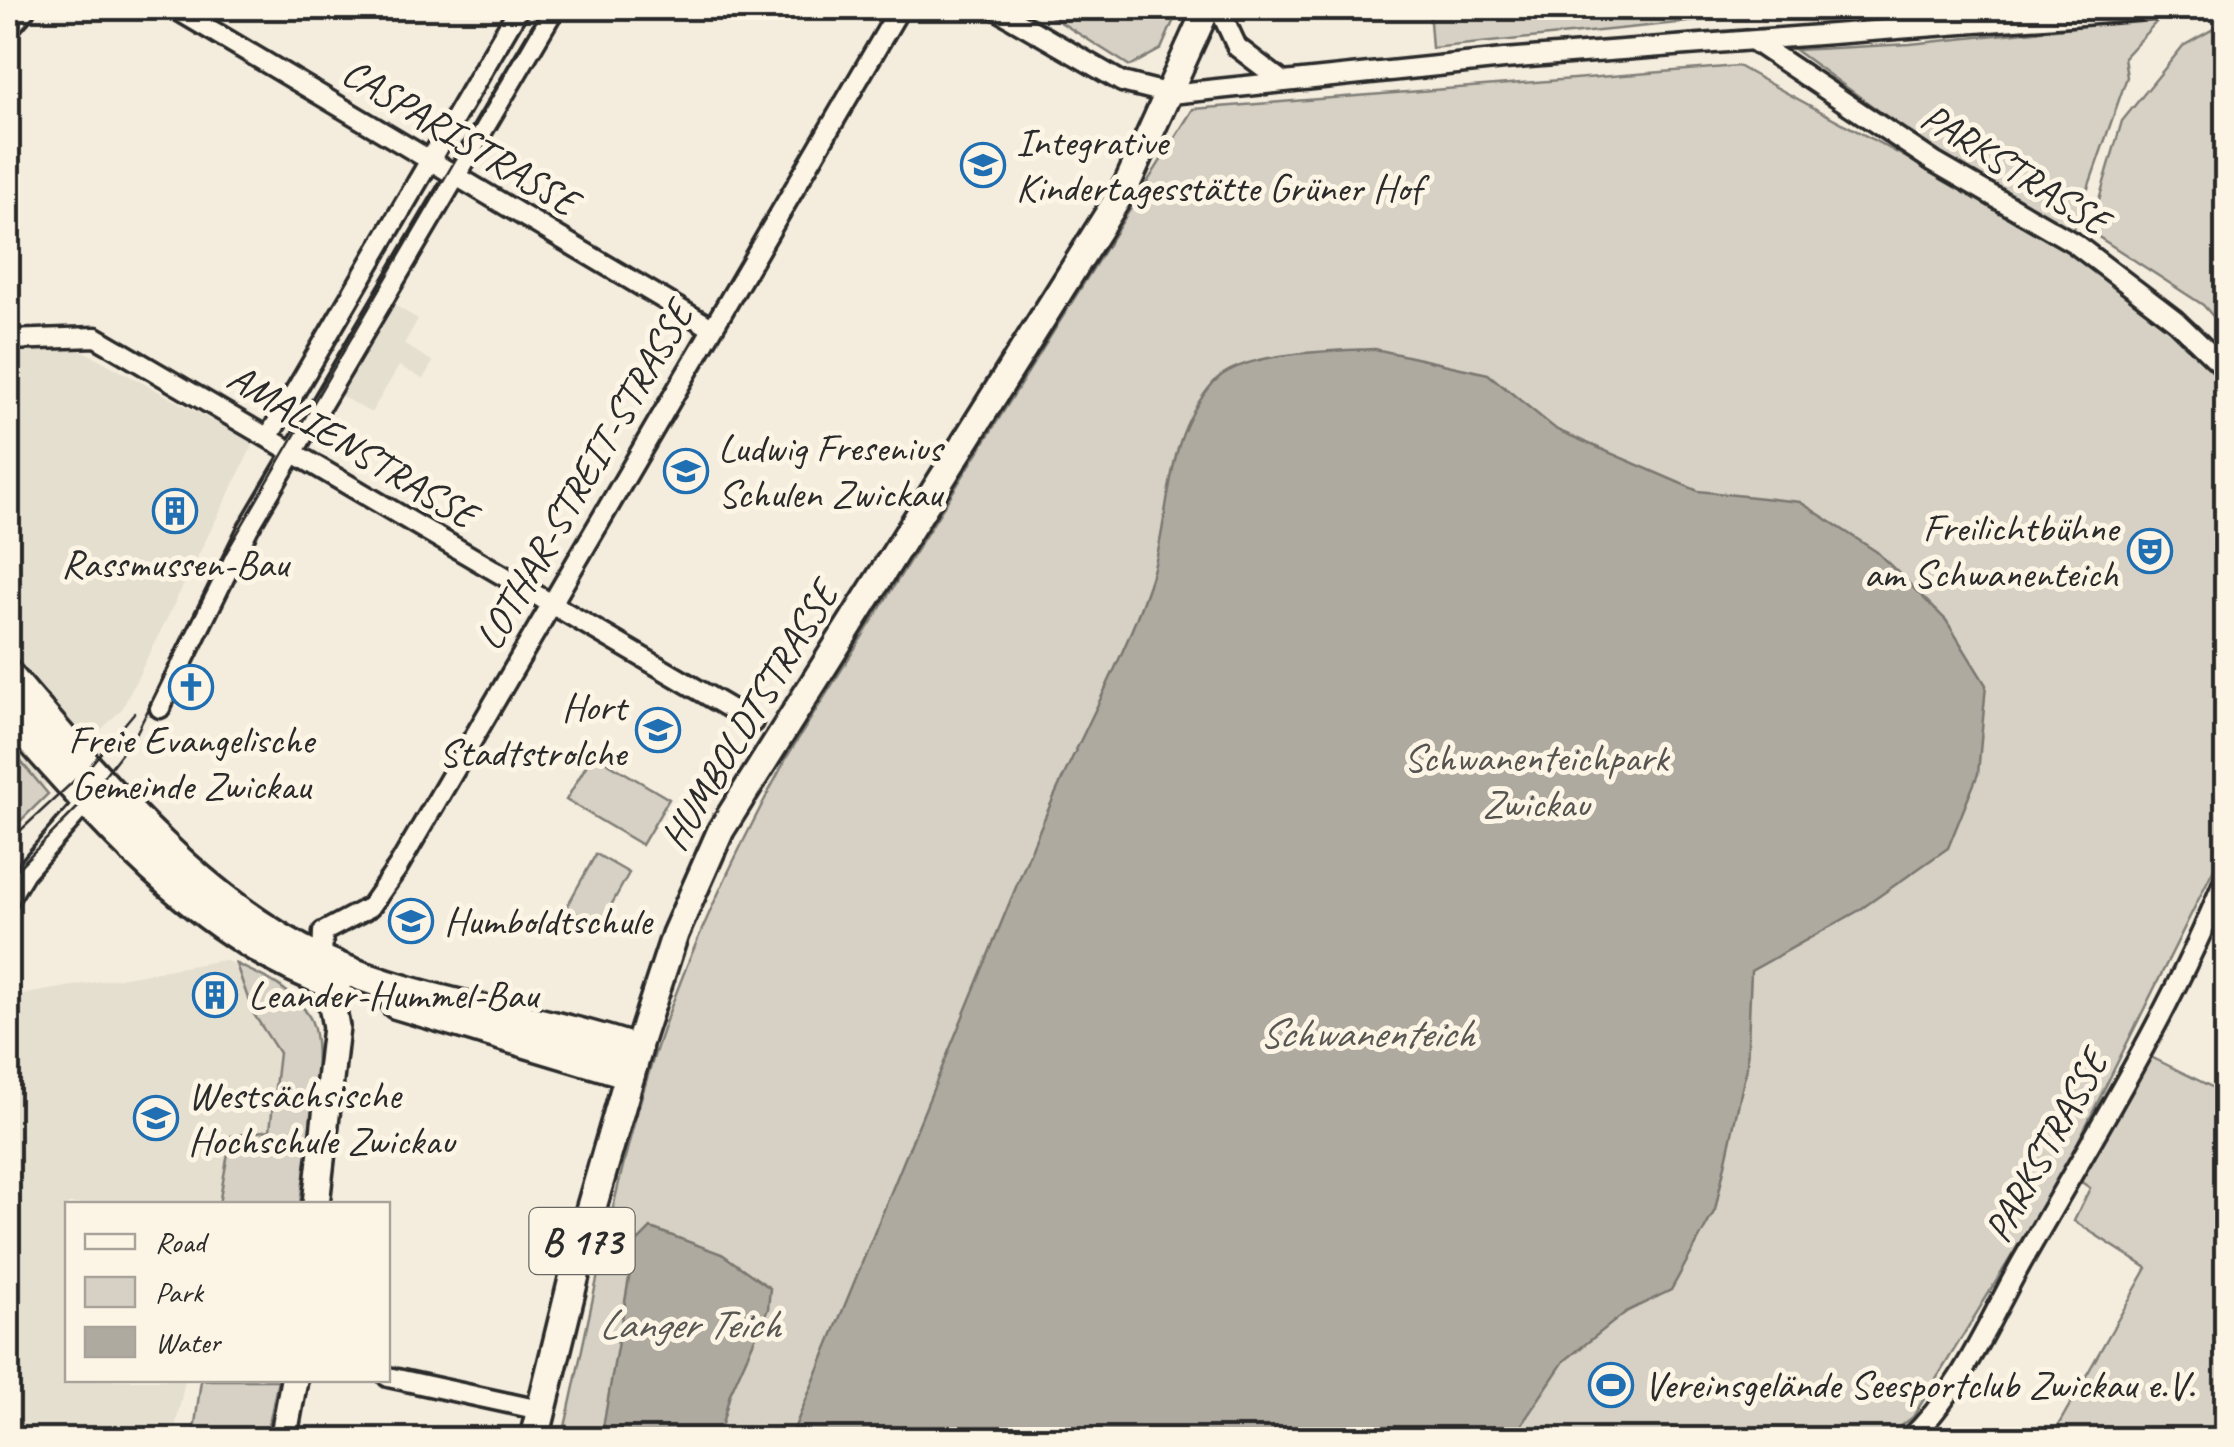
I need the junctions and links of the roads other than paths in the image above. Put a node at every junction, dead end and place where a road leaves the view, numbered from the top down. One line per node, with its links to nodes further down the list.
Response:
1 (20, 8): 10 (main road)
2 (174, 8): 14 (street, CASPARISTRASSE)
3 (519, 8): 14 (street)
4 (556, 8): 15 (street)
5 (900, 8): 16 (street, LOTHAR-STREIT-STRASSE)
6 (994, 8): 13 (street)
7 (1207, 8): 13 (main road, HUMBOLDTSTRASSE)
8 (1218, 8): 12 (street)
9 (2174, 8): 11 (street)
10 (8, 22)
11 (1756, 42): 12 (street); 18 (street, PARKSTRASSE)
12 (1283, 82): 13 (street)
13 (1170, 94): 30 (main road, HUMBOLDTSTRASSE)
14 (432, 161): 15 (street, CASPARISTRASSE); 19 (street)
15 (455, 174): 16 (street, CASPARISTRASSE); 20 (street)
16 (710, 327): 21 (street, LOTHAR-STREIT-STRASSE)
17 (8, 340): 19 (street, AMALIENSTRASSE)
18 (2226, 370)
19 (269, 436): 20 (street, AMALIENSTRASSE)
20 (296, 452): 21 (street, AMALIENSTRASSE); 23 (street)
21 (549, 604): 25 (street, AMALIENSTRASSE); 29 (street, LOTHAR-STREIT-STRASSE)
22 (8, 675): 29 (main road)
23 (160, 708)
24 (8, 714): 26 (main road)
25 (752, 722)
26 (87, 802): 28 (street); 29 (main road)
27 (2226, 875): 39 (street, PARKSTRASSE)
28 (8, 900)
29 (326, 972): 30 (main road); 31 (main road)
30 (633, 1062): 36 (main road, HUMBOLDTSTRASSE / B 173)
31 (316, 1202)
32 (8, 1293): 33 (street)
33 (8, 1319)
34 (390, 1376): 36 (street)
35 (294, 1382): 37 (main road)
36 (540, 1410): 38 (main road, HUMBOLDTSTRASSE / B 173)
37 (283, 1440)
38 (534, 1440)
39 (1908, 1440)

